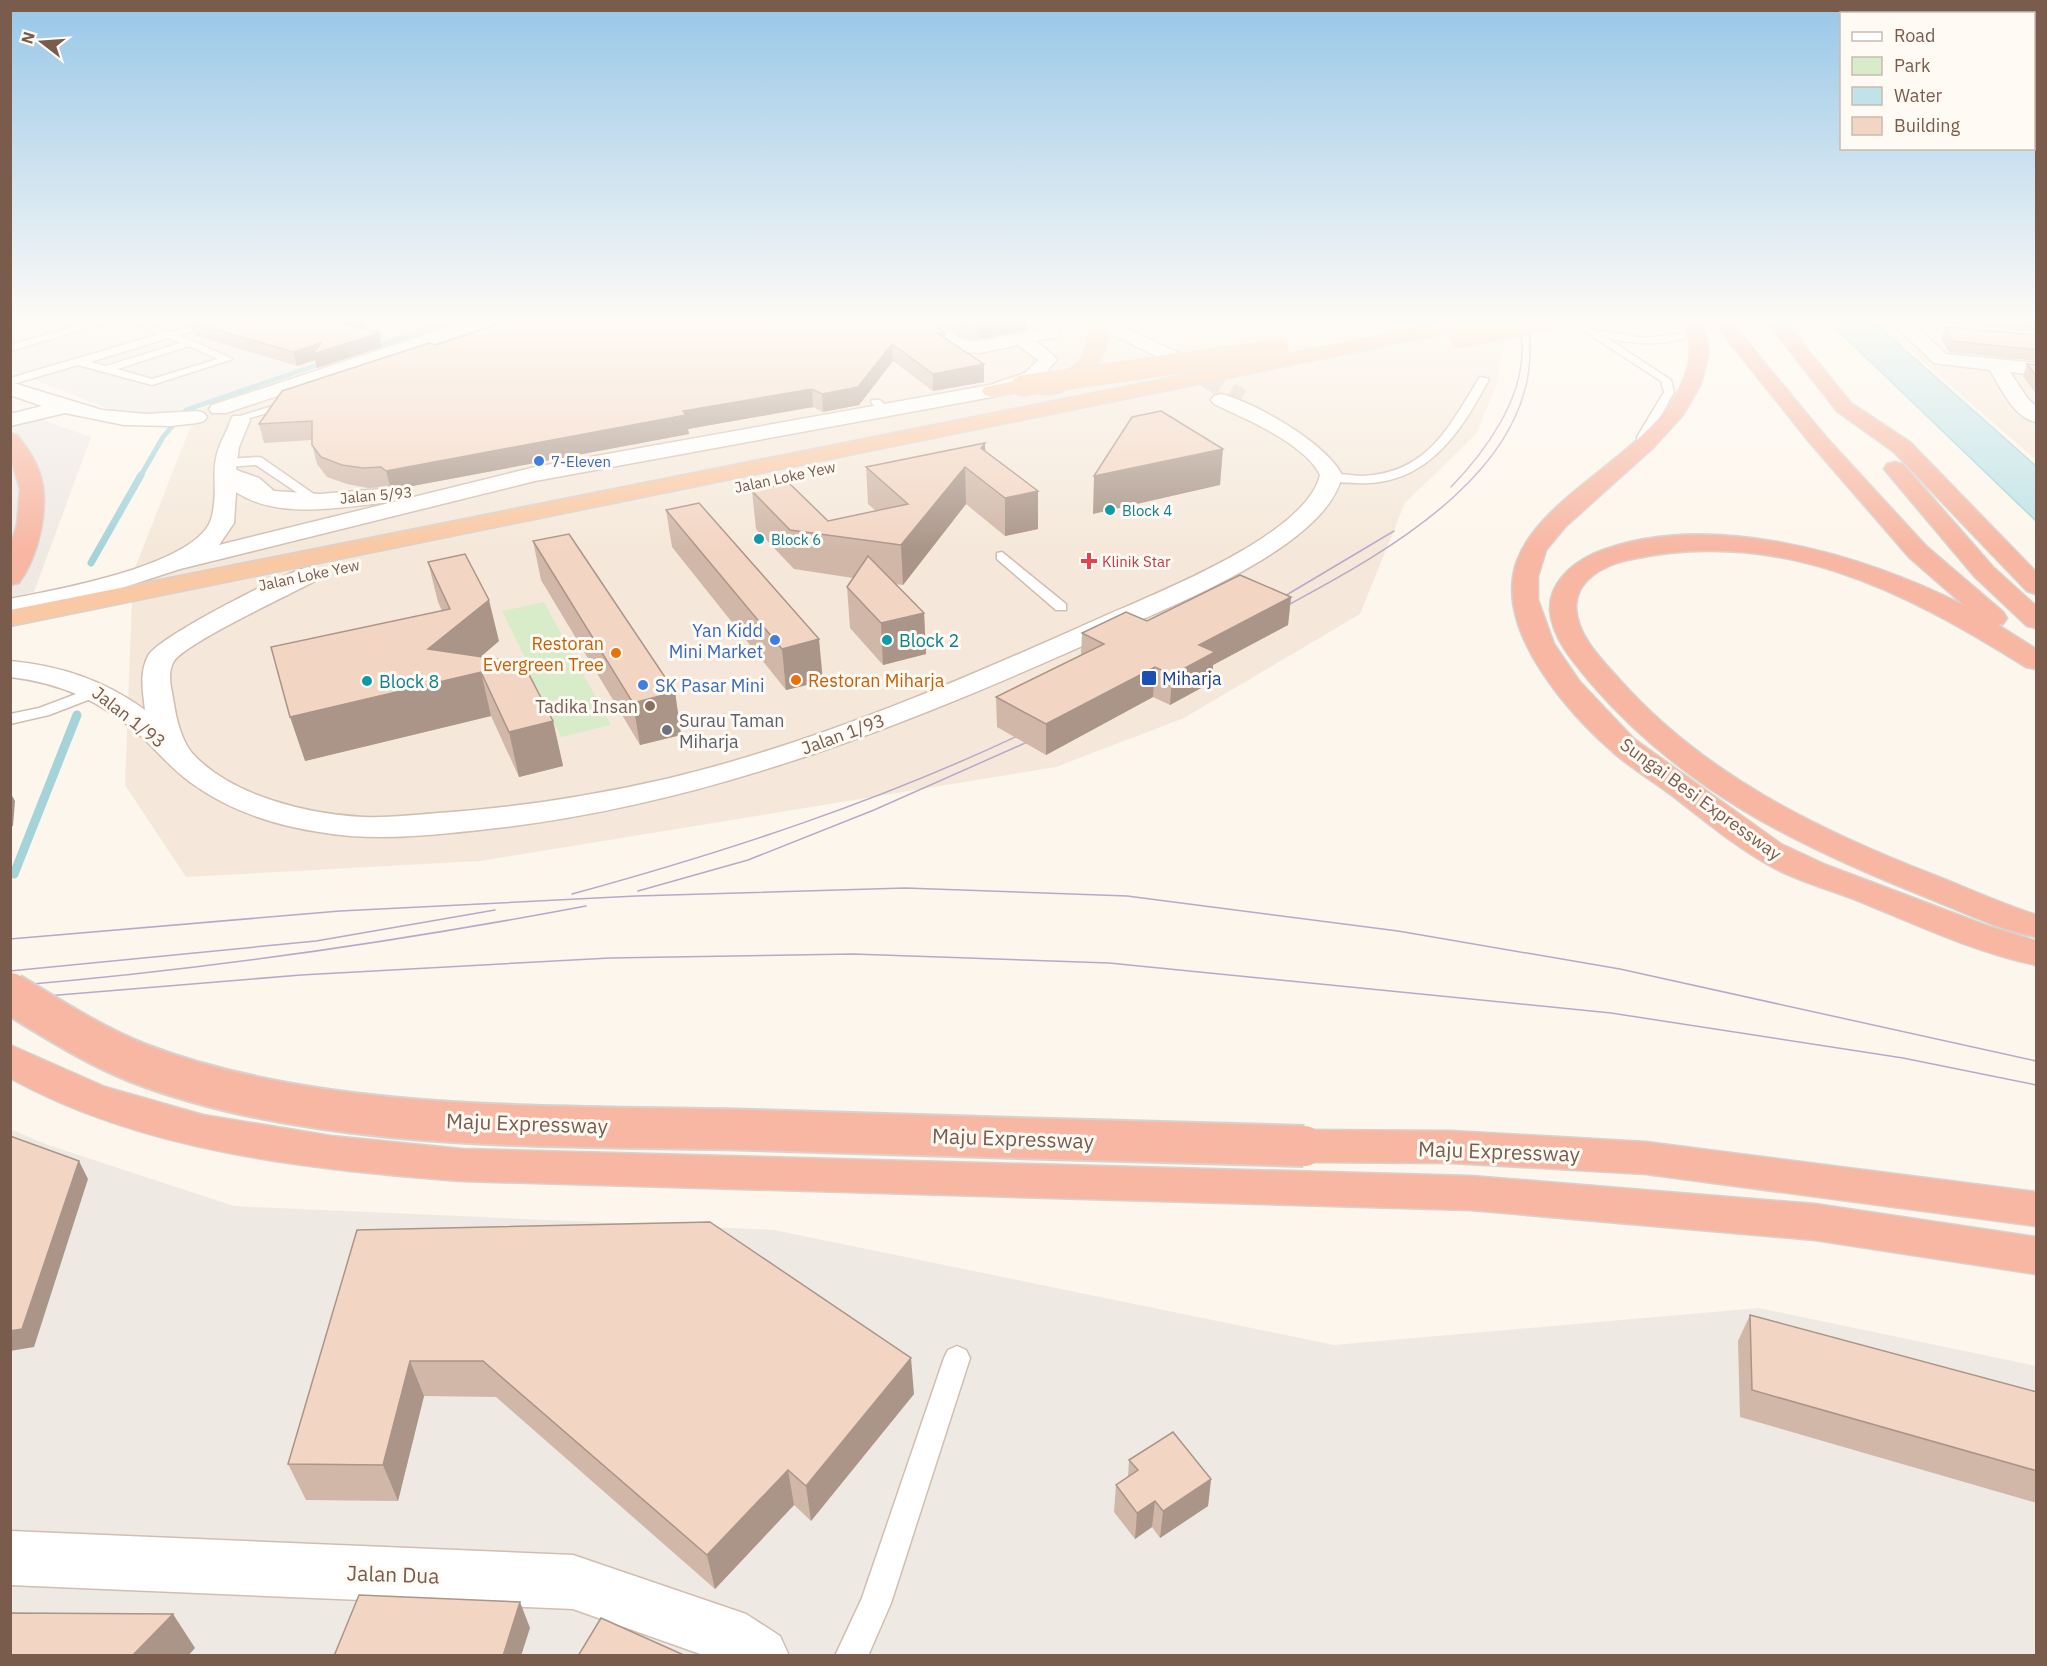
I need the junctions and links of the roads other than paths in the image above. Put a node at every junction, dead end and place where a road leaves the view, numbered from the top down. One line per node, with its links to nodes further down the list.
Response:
1 (31, 396): 15 (street)
2 (279, 396): 19 (street)
3 (946, 396): 23 (street)
4 (1026, 396): 22 (highway)
5 (1125, 396): 22 (highway, Jalan Loke Yew)
6 (1159, 396): 28 (highway, Jalan Loke Yew)
7 (1475, 396): 24 (lane)
8 (1667, 396): 21 (lane)
9 (1687, 396): 21 (highway, Sungai Besi Expressway)
10 (1782, 396): 36 (highway)
11 (1835, 396): 14 (highway)
12 (2020, 396): 16 (street)
13 (1221, 400): 24 (street)
14 (1844, 407): 30 (highway); 34 (highway)
15 (70, 410): 17 (street); 18 (street); 19 (street)
16 (2035, 414)
17 (10, 416)
18 (10, 420)
19 (231, 437): 25 (lane); 25 (street, Jalan 5/93); 27 (street)
20 (10, 439): 29 (highway)
21 (1642, 446): 43 (highway, Sungai Besi Expressway)
22 (807, 456): 33 (highway, Jalan Loke Yew)
23 (535, 474): 25 (street, Jalan 5/93); 27 (street)
24 (1332, 478): 41 (street, Jalan 1/93)
25 (315, 499)
26 (1002, 556): 32 (lane)
27 (174, 563): 31 (street)
28 (308, 575): 35 (highway, Jalan Loke Yew); 41 (street, Jalan 1/93)
29 (10, 578)
30 (2037, 586)
31 (10, 607)
32 (1061, 607)
33 (10, 618)
34 (2037, 620)
35 (10, 638)
36 (2037, 654)
37 (2037, 662): 42 (highway)
38 (10, 669): 39 (street, Jalan 1/93)
39 (100, 690): 40 (lane); 41 (street, Jalan 1/93)
40 (10, 719)
41 (175, 754)
42 (2037, 926)
43 (2037, 953)
44 (10, 993): 46 (highway, Maju Expressway, bridge)
45 (10, 1059): 47 (highway)
46 (2037, 1209)
47 (2037, 1256)
48 (957, 1359): 51 (lane)
49 (10, 1558): 50 (street, Jalan Dua)
50 (760, 1656)
51 (851, 1656)

